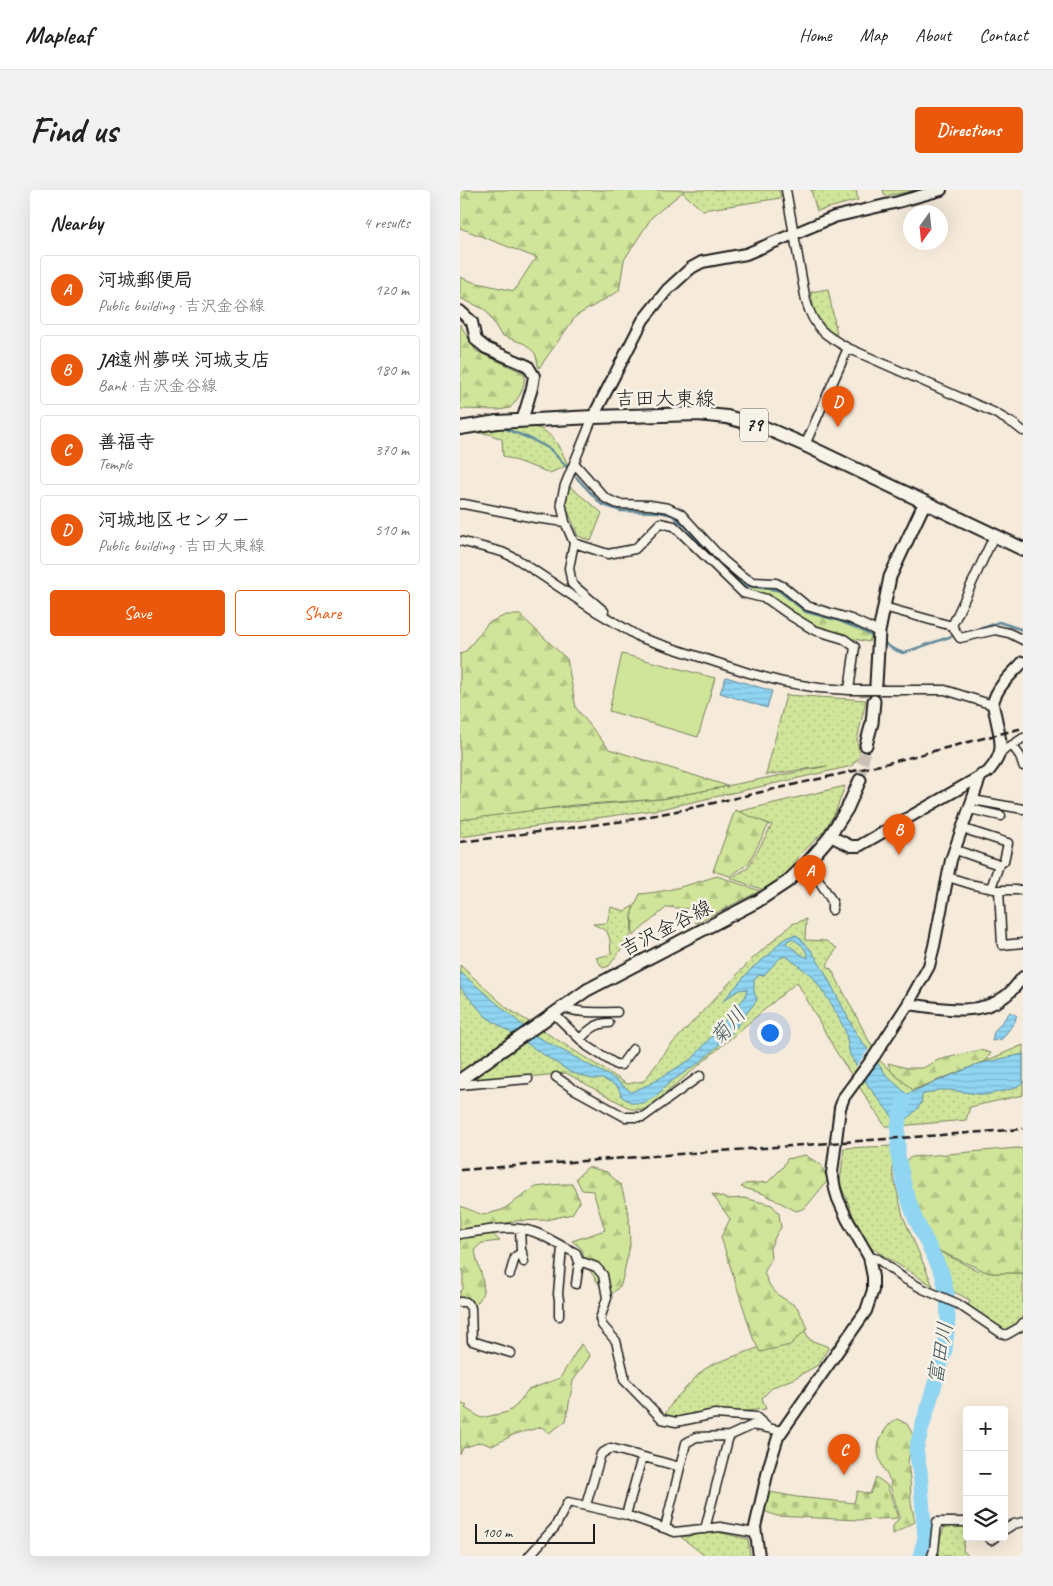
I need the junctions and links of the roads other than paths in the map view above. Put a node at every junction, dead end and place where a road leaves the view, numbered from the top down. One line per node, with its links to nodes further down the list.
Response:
1 (786, 190): 3 (street)
2 (941, 190): 3 (street)
3 (793, 234): 5 (street); 6 (street)
4 (460, 311): 7 (street)
5 (848, 348): 9 (street); 10 (street)
6 (593, 417): 7 (main road, 吉田大東線 / 79); 10 (main road, 吉田大東線 / 79); 11 (street)
7 (522, 420): 8 (main road, 吉田大東線 / 79)
8 (460, 428)
9 (1023, 431)
10 (805, 445): 12 (main road, 吉田大東線 / 79)
11 (574, 465): 14 (street); 22 (street)
12 (925, 502): 15 (main road, 吉田大東線 / 79); 19 (main road)
13 (460, 504): 14 (street)
14 (565, 522): 17 (street)
15 (994, 536): 18 (main road, 吉田大東線 / 79); 21 (street)
16 (460, 542): 20 (street)
17 (574, 543): 20 (street); 26 (street)
18 (1023, 549)
19 (884, 608): 21 (street); 22 (main road)
20 (609, 619): 26 (street)
21 (953, 628): 23 (street)
22 (879, 632): 25 (main road)
23 (1023, 640)
24 (1023, 662): 28 (street)
25 (876, 684)
26 (849, 690): 28 (street)
27 (874, 701): 30 (main road)
28 (993, 705): 32 (street)
29 (1023, 738): 31 (street)
30 (866, 745)
31 (1012, 745): 32 (street); 33 (street)
32 (1000, 753): 34 (street)
33 (1023, 766)
34 (981, 776): 36 (street); 40 (street)
35 (860, 780): 40 (main road, 吉沢金谷線)
36 (972, 804): 37 (street); 38 (street); 39 (street)
37 (1023, 809)
38 (1001, 816)
39 (964, 829): 41 (street); 42 (street)
40 (830, 836): 51 (main road, 吉沢金谷線)
41 (956, 850): 42 (street); 44 (street)
42 (999, 865): 45 (street)
43 (815, 874): 47 (street)
44 (948, 877): 45 (street); 50 (street)
45 (994, 889): 46 (street); 48 (street)
46 (1023, 890)
47 (832, 910)
48 (1023, 943)
49 (1023, 977): 50 (street)
50 (908, 1004): 65 (street)
51 (554, 1012): 52 (street); 54 (street); 59 (main road, 吉沢金谷線)
52 (617, 1012)
53 (609, 1023): 54 (street)
54 (580, 1039): 55 (street)
55 (633, 1049)
56 (700, 1076): 57 (street)
57 (556, 1077)
58 (528, 1079): 60 (street)
59 (460, 1080)
60 (460, 1085)
61 (520, 1229): 62 (street); 63 (street); 64 (street)
62 (460, 1234)
63 (562, 1247): 67 (street); 71 (street)
64 (522, 1252): 66 (street); 68 (street)
65 (869, 1257): 72 (street); 75 (street)
66 (524, 1262)
67 (579, 1262): 69 (street); 74 (street)
68 (510, 1274)
69 (576, 1284)
70 (460, 1302): 73 (street)
71 (559, 1316)
72 (1023, 1323)
73 (511, 1353)
74 (767, 1427): 75 (street); 76 (street)
75 (782, 1430): 86 (street)
76 (730, 1436): 78 (street); 84 (street)
77 (642, 1457): 78 (street); 79 (street); 80 (street)
78 (680, 1467): 83 (street)
79 (586, 1505): 80 (street); 87 (street)
80 (626, 1515): 83 (street)
81 (963, 1522): 89 (street)
82 (1023, 1522): 85 (street)
83 (664, 1528): 84 (street)
84 (705, 1528): 86 (street)
85 (1008, 1528)
86 (755, 1533): 88 (street)
87 (529, 1556)
88 (759, 1556)
89 (932, 1556)

